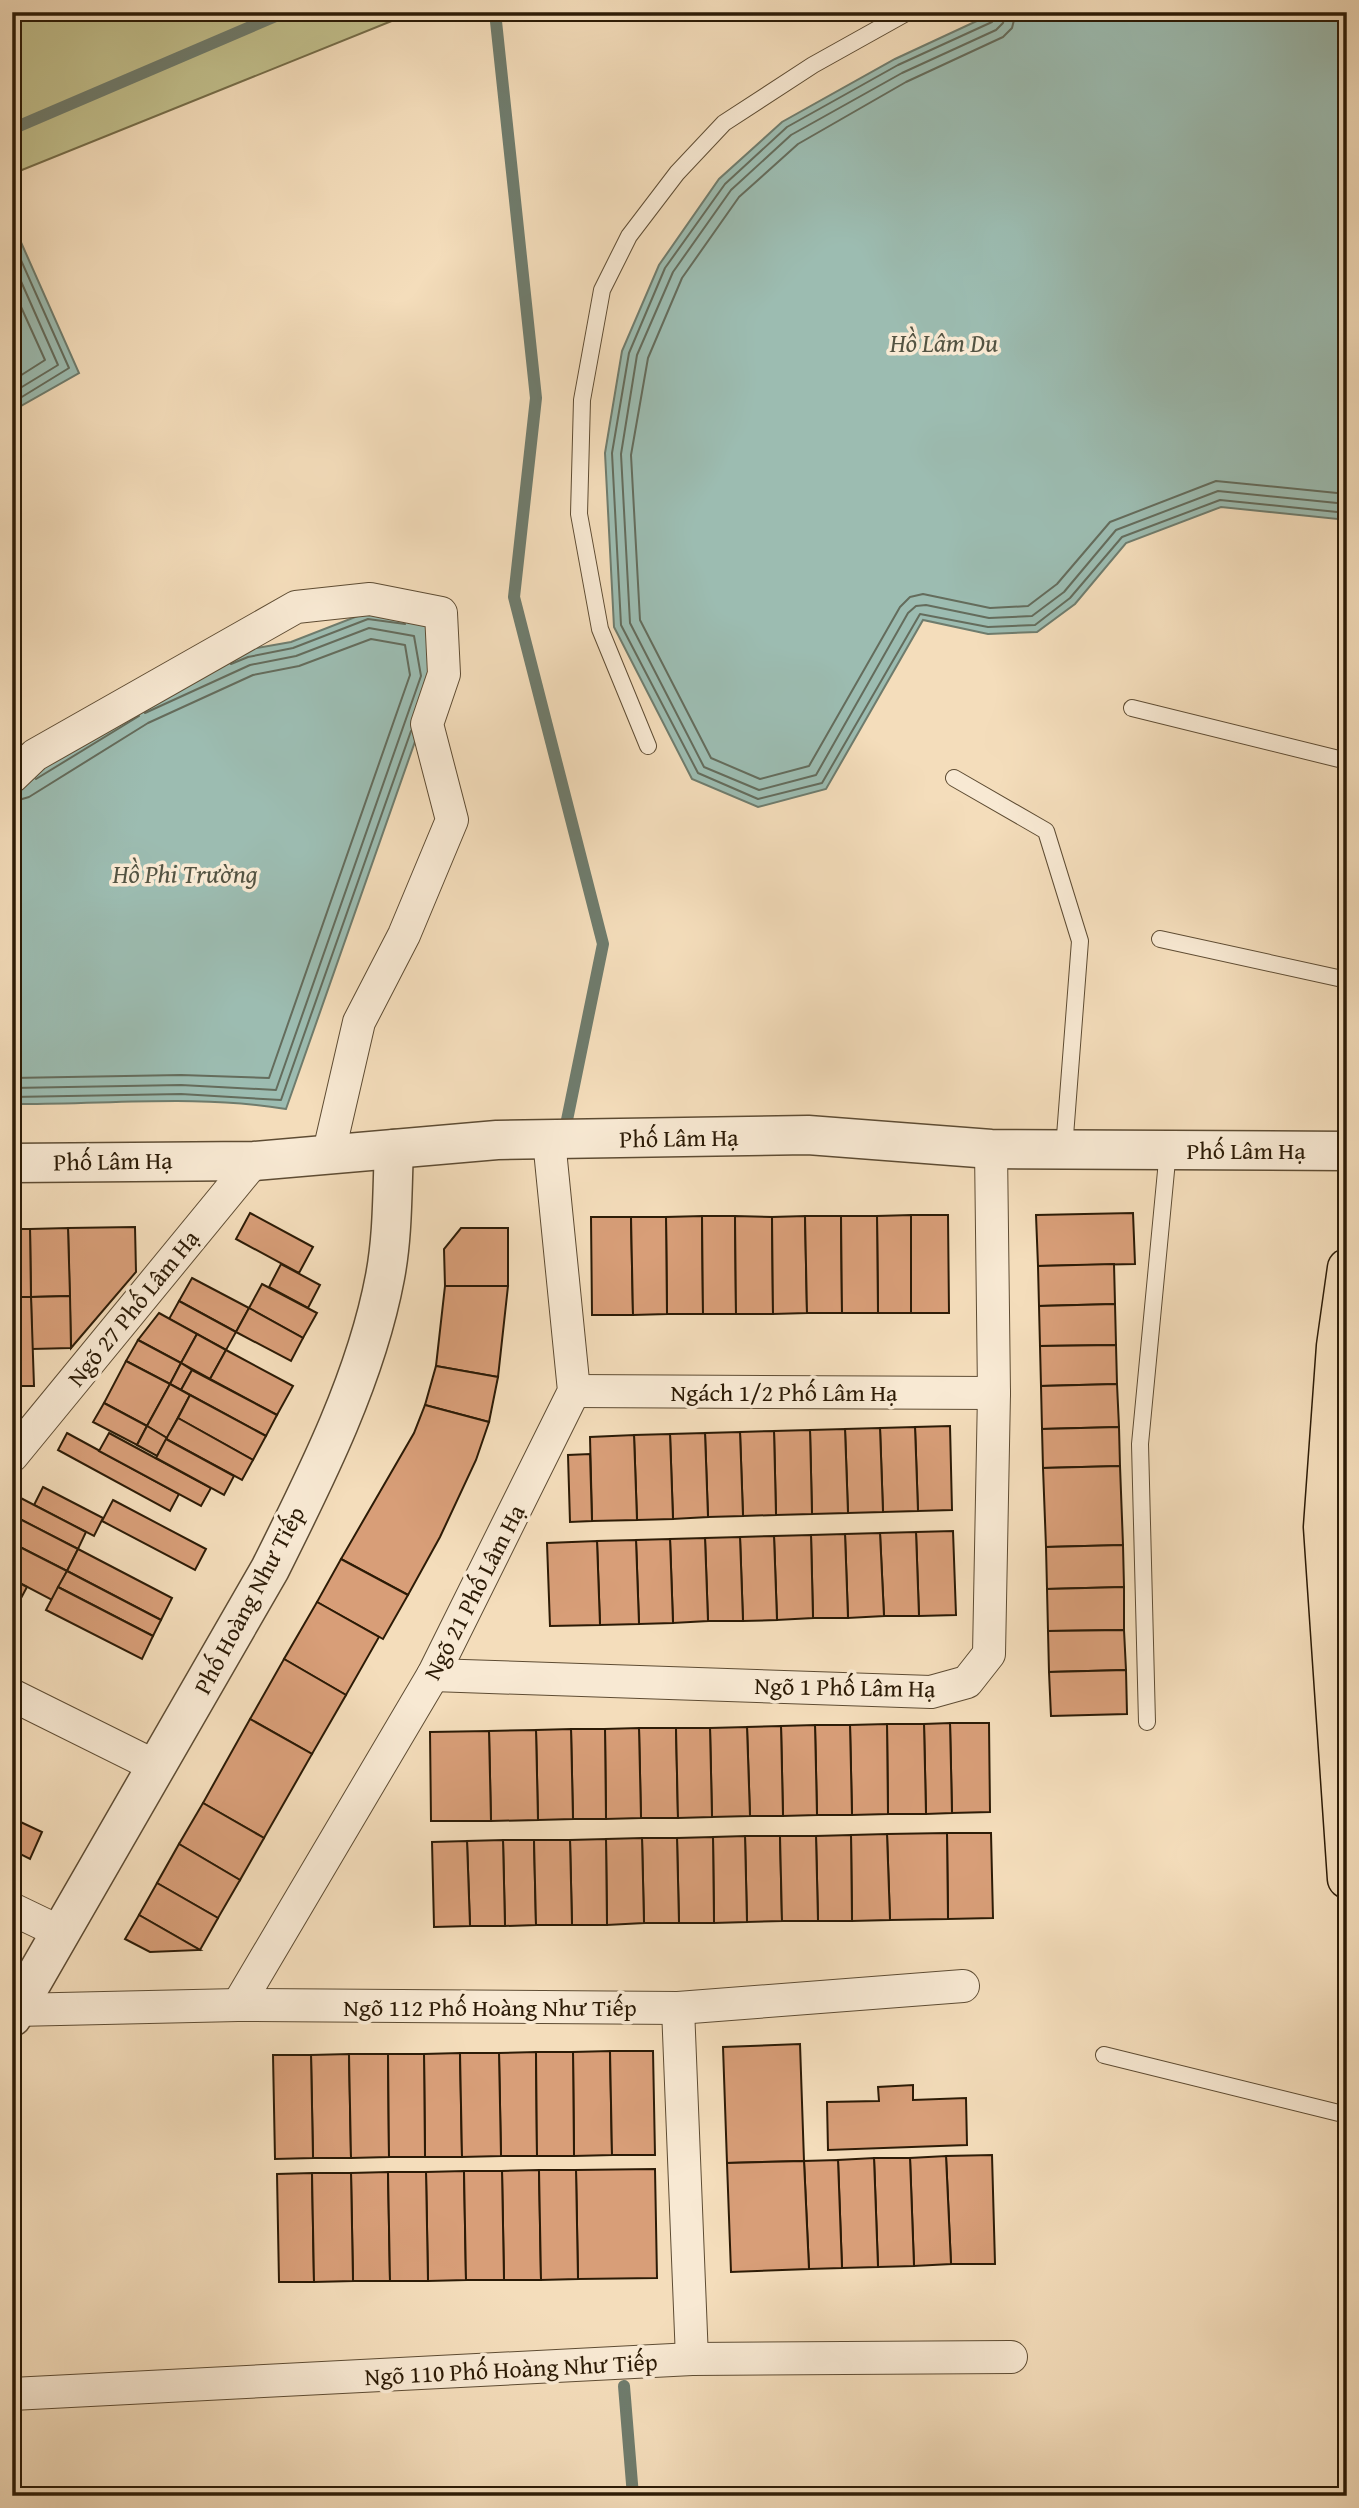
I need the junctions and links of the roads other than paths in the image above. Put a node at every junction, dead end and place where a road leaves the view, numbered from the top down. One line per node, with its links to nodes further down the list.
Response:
1 (908, 12): 3 (lane)
2 (1132, 708): 4 (lane)
3 (648, 746)
4 (1347, 761)
5 (12, 777): 15 (street)
6 (954, 778): 12 (lane)
7 (1160, 939): 8 (lane)
8 (1347, 981)
9 (549, 1140): 10 (street, Phố Lâm Hạ); 11 (street, Phố Lâm Hạ); 19 (street)
10 (394, 1149): 15 (street, Phố Lâm Hạ); 26 (street, Phố Hoàng Như Tiếp)
11 (991, 1149): 12 (street, Phố Lâm Hạ); 20 (street, Ngõ 1 Phố Lâm Hạ)
12 (1064, 1149): 13 (street, Phố Lâm Hạ)
13 (1168, 1150): 14 (street, Phố Lâm Hạ); 25 (lane)
14 (1347, 1151)
15 (328, 1156): 16 (street, Phố Lâm Hạ)
16 (254, 1161): 17 (street, Phố Lâm Hạ); 21 (street, Ngõ 27 Phố Lâm Hạ)
17 (12, 1163)
18 (1347, 1268): 27 (main road)
19 (573, 1391): 20 (street, Ngách 1/2 Phố Lâm Hạ); 23 (street, Ngõ 21 Phố Lâm Hạ)
20 (994, 1393): 23 (street, Ngõ 1 Phố Lâm Hạ)
21 (27, 1420): 22 (street, Ngõ 27 Phố Lâm Hạ)
22 (12, 1455)
23 (433, 1675): 31 (street, Ngõ 21 Phố Lâm Hạ)
24 (12, 1695): 26 (street)
25 (1147, 1722)
26 (157, 1768): 29 (street, Phố Hoàng Như Tiếp)
27 (1347, 1880)
28 (12, 1909): 29 (street)
29 (62, 1933): 33 (street, Phố Hoàng Như Tiếp)
30 (963, 1986): 32 (street, Ngõ 112 Phố Hoàng Như Tiếp)
31 (238, 2005): 32 (street, Ngõ 112 Phố Hoàng Như Tiếp); 33 (street, Ngõ 112 Phố Hoàng Như Tiếp)
32 (678, 2008): 37 (street)
33 (14, 2014)
34 (1104, 2055): 35 (lane)
35 (1347, 2115)
36 (1011, 2357): 37 (street, Ngõ 110 Phố Hoàng Như Tiếp)
37 (692, 2359): 38 (street, Ngõ 110 Phố Hoàng Như Tiếp)
38 (12, 2394)

